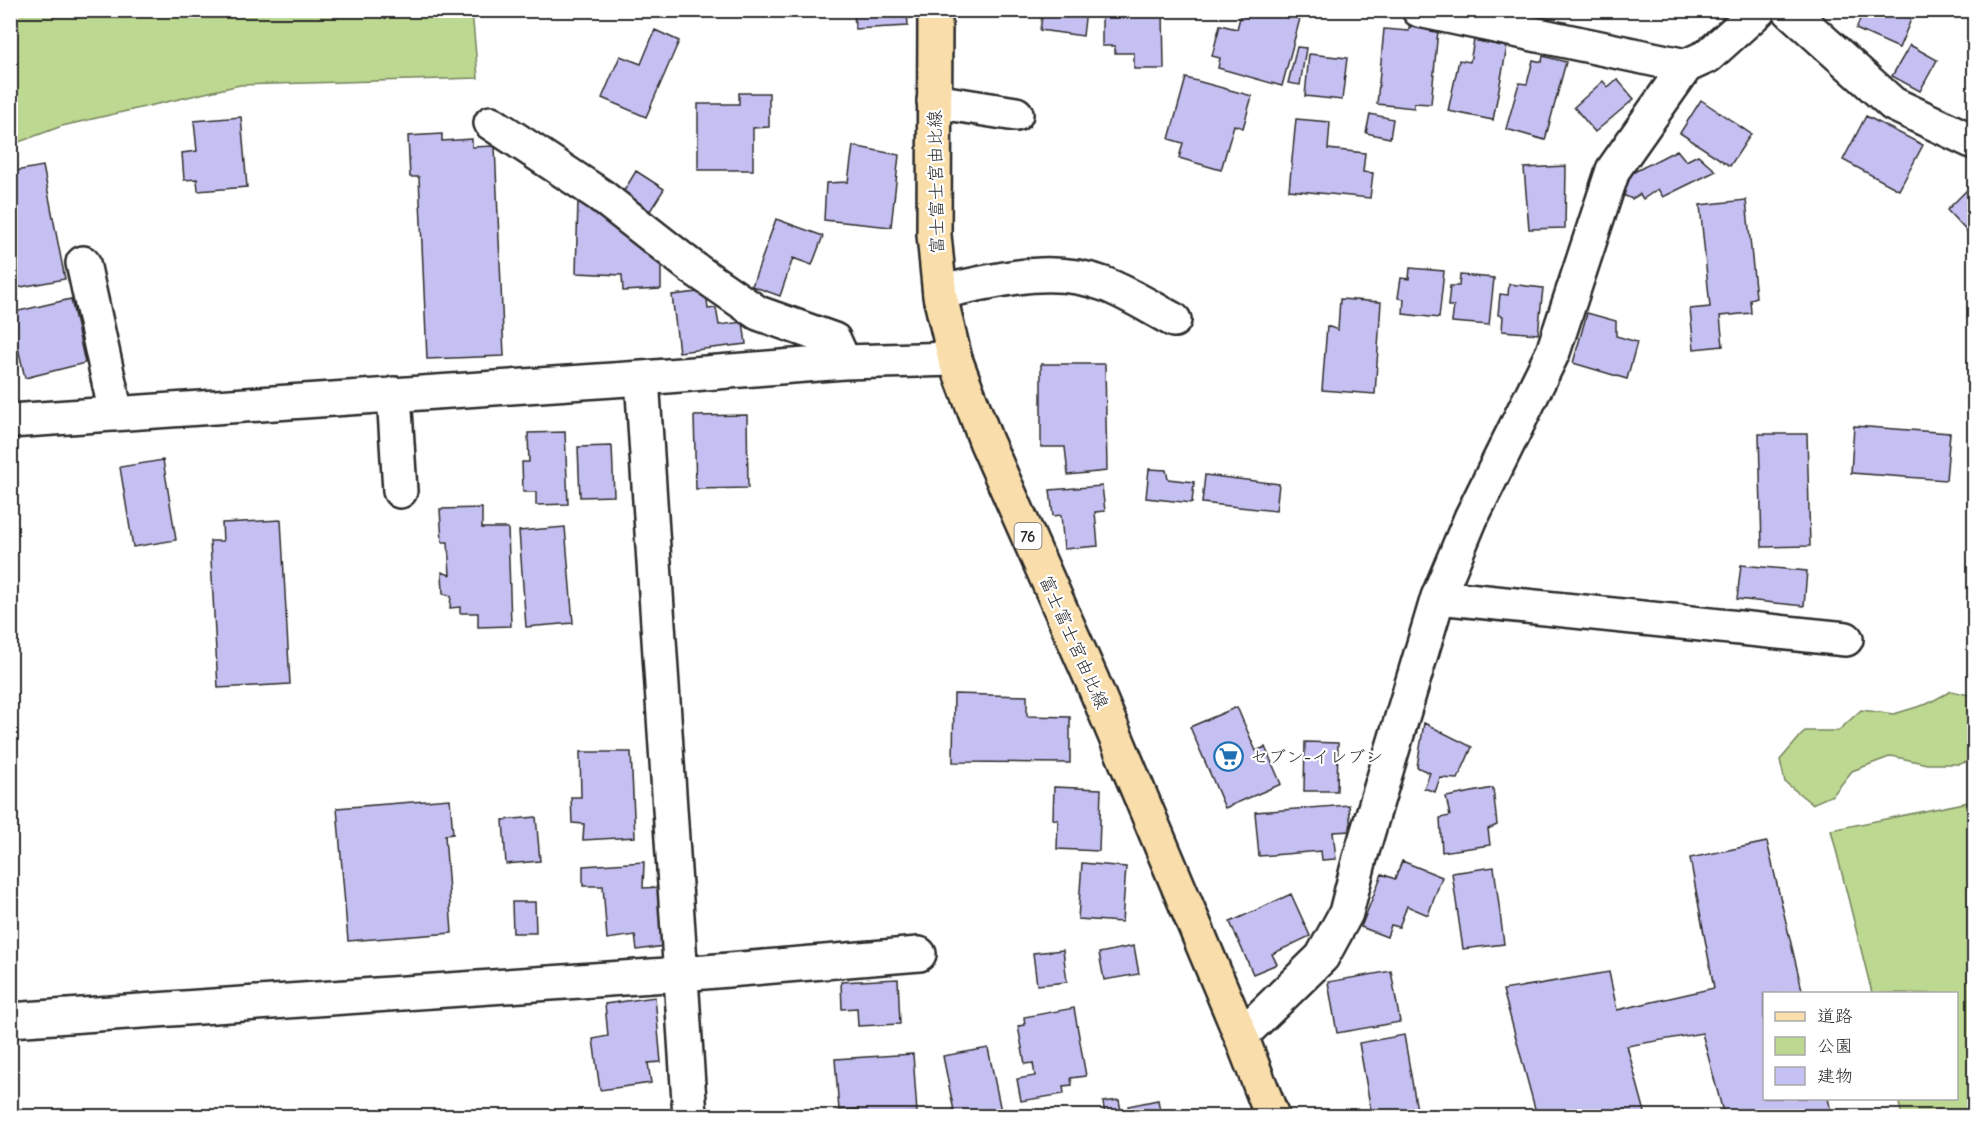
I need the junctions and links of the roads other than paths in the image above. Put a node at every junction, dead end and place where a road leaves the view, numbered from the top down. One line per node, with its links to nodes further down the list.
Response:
1 (935, 10): 6 (main road, 富士富士宮由比線 / 76)
2 (1419, 10): 5 (street)
3 (1759, 10): 5 (street)
4 (1789, 10): 9 (street)
5 (1686, 66): 20 (street)
6 (934, 101): 7 (street); 11 (main road, 富士富士宮由比線 / 76)
7 (1016, 114)
8 (491, 123): 14 (street)
9 (1974, 141)
10 (83, 263): 17 (street)
11 (940, 292): 12 (street); 13 (main road, 富士富士宮由比線 / 76)
12 (1174, 320)
13 (955, 359): 14 (street); 25 (main road, 富士富士宮由比線 / 76)
14 (844, 362): 15 (street)
15 (642, 378): 16 (street); 23 (street)
16 (394, 394): 17 (street); 19 (street)
17 (116, 414): 18 (street)
18 (10, 421)
19 (400, 491)
20 (1438, 597): 21 (street); 25 (street)
21 (1846, 639)
22 (919, 954): 23 (street)
23 (681, 974): 24 (street); 26 (street)
24 (10, 1020)
25 (1241, 1035): 27 (main road, 富士富士宮由比線 / 76)
26 (690, 1116)
27 (1272, 1116)

